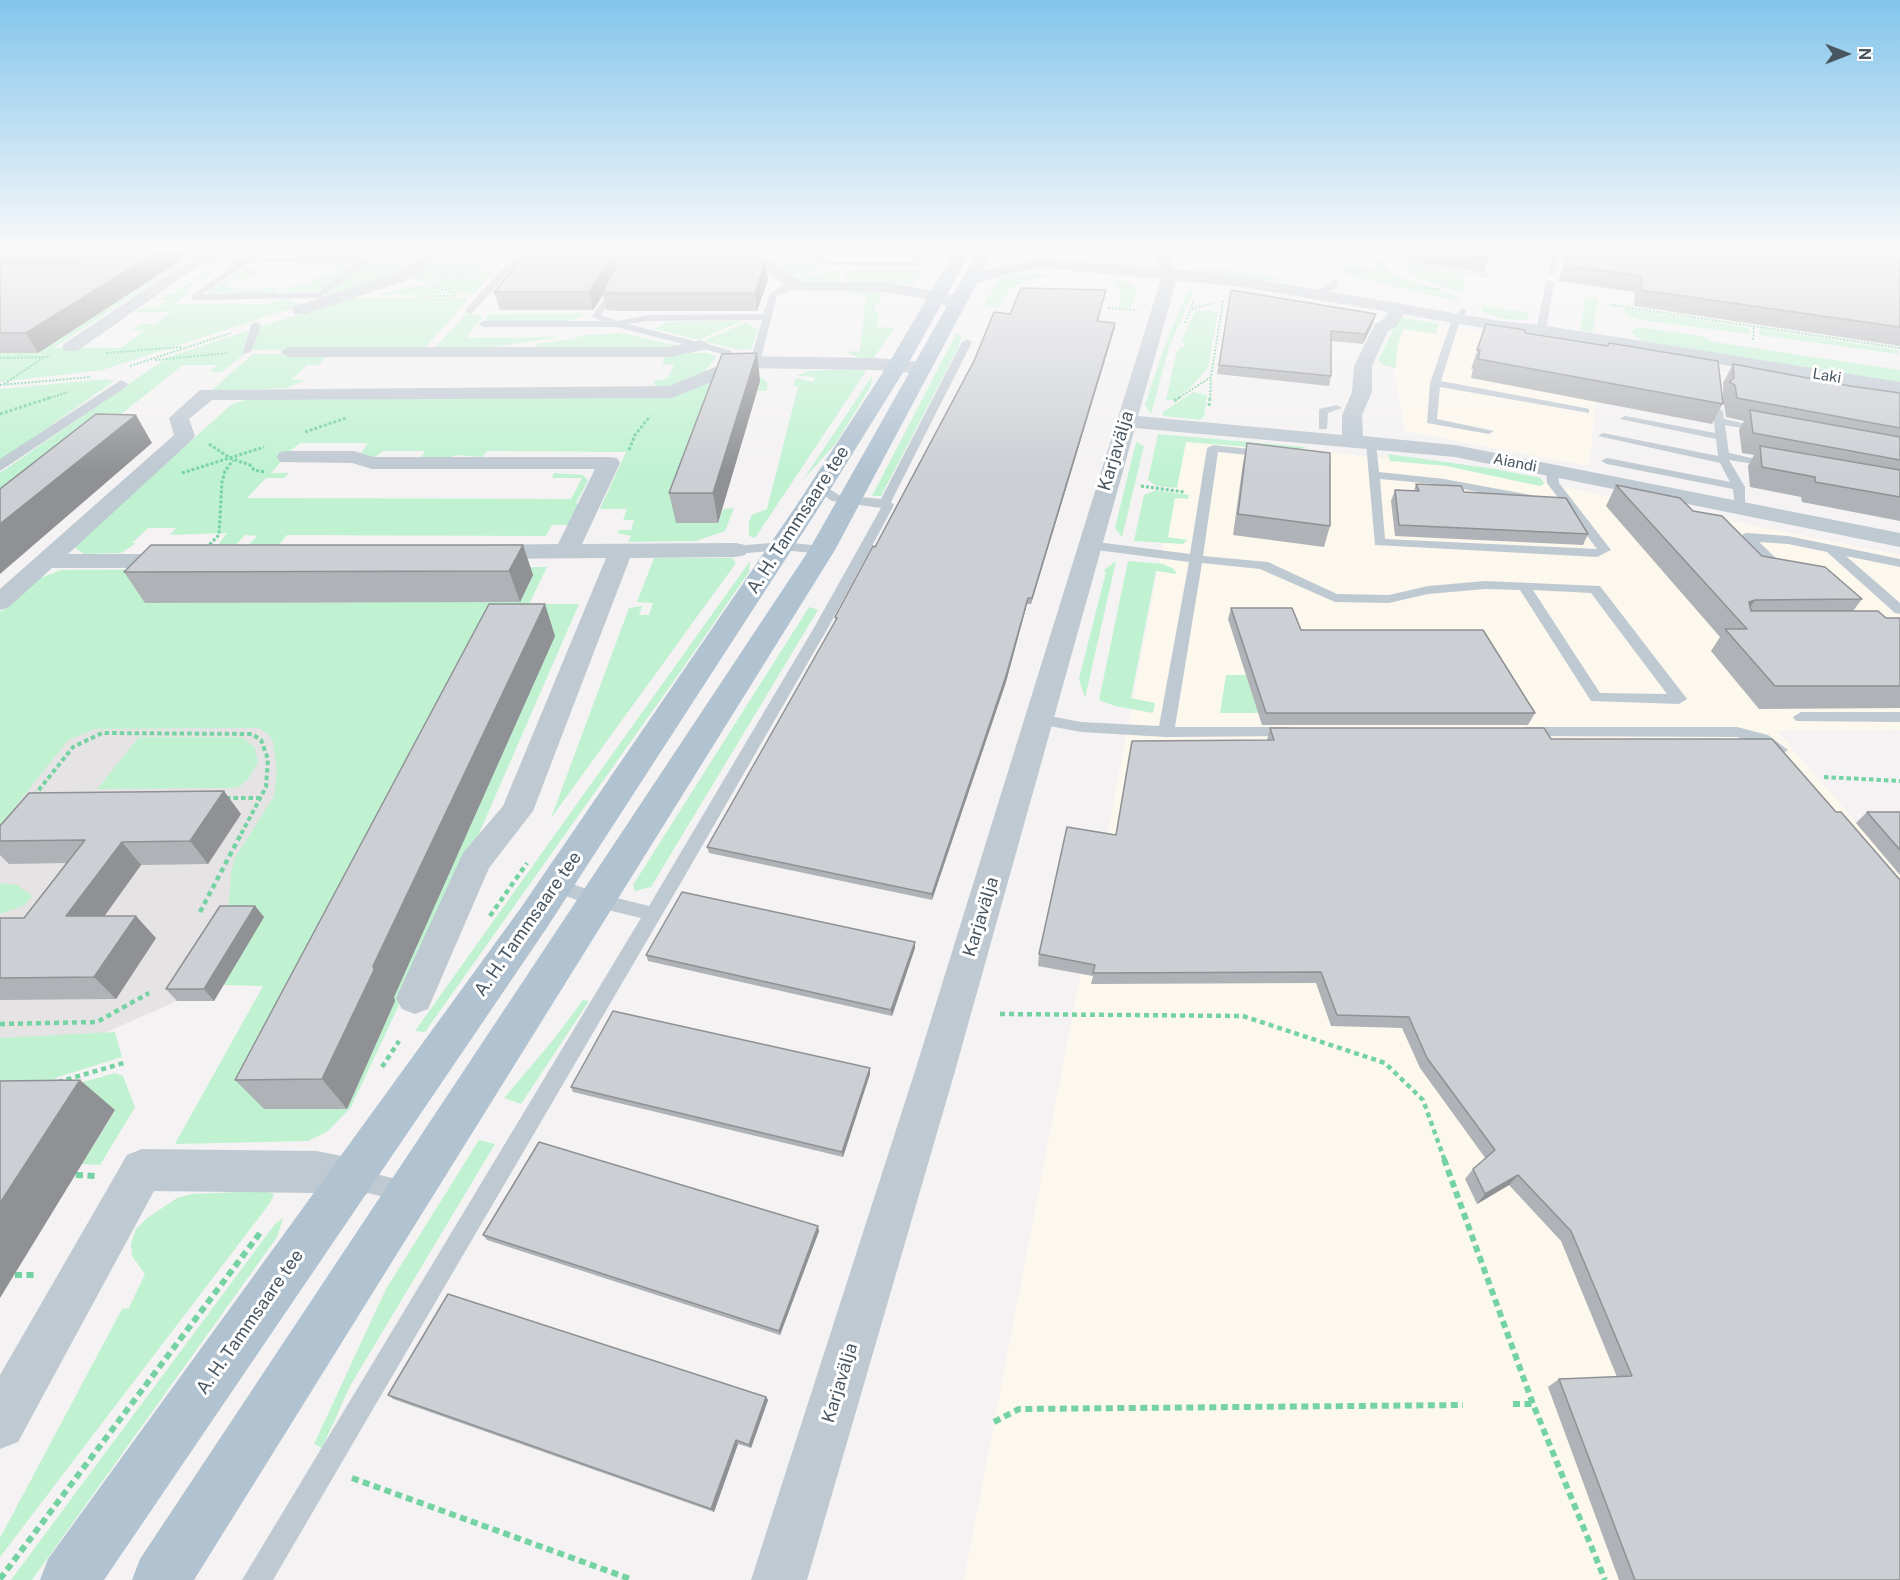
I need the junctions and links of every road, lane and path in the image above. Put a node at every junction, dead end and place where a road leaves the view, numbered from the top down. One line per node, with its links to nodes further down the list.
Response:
1 (104, 325): 24 (street)
2 (256, 325): 23 (path); 27 (lane)
3 (619, 325): 22 (lane)
4 (764, 325): 34 (lane)
5 (921, 325): 35 (main road, A. H. Tammsaare tee)
6 (947, 325): 37 (main road, A. H. Tammsaare tee)
7 (1154, 325): 55 (street, Karjavälja)
8 (1184, 325): 18 (path)
9 (1219, 325): 39 (path)
10 (1380, 325): 17 (street)
11 (1387, 325): 17 (street)
12 (1456, 325): 40 (lane)
13 (1513, 325): 19 (street, Laki)
14 (1542, 325): 19 (lane)
15 (1739, 325): 16 (path)
16 (1754, 327): 20 (path); 25 (path)
17 (1382, 328): 49 (street)
18 (1182, 330)
19 (1541, 330): 43 (street, Laki)
20 (1754, 340)
21 (967, 342): 80 (lane)
22 (701, 345): 28 (street); 34 (lane)
23 (190, 346): 29 (path); 33 (path)
24 (71, 347)
25 (1900, 348)
26 (51, 352): 31 (path)
27 (246, 352): 33 (path)
28 (289, 352)
29 (99, 353)
30 (56, 356): 31 (path)
31 (44, 357): 32 (path); 42 (path)
32 (0, 358)
33 (145, 361): 36 (path)
34 (749, 362): 35 (street); 45 (street)
35 (897, 366): 37 (street); 74 (main road, A. H. Tammsaare tee)
36 (126, 368)
37 (924, 368): 79 (main road, A. H. Tammsaare tee)
38 (93, 377): 42 (path)
39 (1211, 377): 48 (path); 50 (path)
40 (1435, 383): 51 (lane); 57 (lane)
41 (121, 384): 70 (street)
42 (2, 385)
43 (1900, 388)
44 (75, 390): 52 (path)
45 (672, 392): 69 (path); 92 (street)
46 (1338, 395): 49 (lane)
47 (1717, 404): 56 (lane)
48 (1167, 406)
49 (1346, 409): 62 (lane); 63 (street)
50 (1208, 410)
51 (1585, 411)
52 (0, 414)
53 (352, 416): 59 (path)
54 (1625, 419): 61 (lane)
55 (1125, 421): 62 (street, Aiandi); 82 (street, Karjavälja)
56 (1718, 421): 58 (lane); 61 (lane)
57 (1489, 431)
58 (1775, 431)
59 (299, 435)
60 (1603, 436): 66 (lane)
61 (1720, 437): 66 (lane)
62 (1318, 439): 63 (street, Aiandi)
63 (1362, 442): 72 (street, Aiandi); 73 (lane)
64 (1284, 455): 76 (lane)
65 (278, 458): 67 (path); 67 (path); 69 (street)
66 (1723, 458): 71 (lane); 77 (lane)
67 (233, 459): 90 (path)
68 (1607, 461): 77 (lane)
69 (609, 463): 87 (street)
70 (0, 466)
71 (1789, 467)
72 (1552, 470): 77 (street, Aiandi); 78 (lane)
73 (1374, 475): 78 (lane); 78 (lane)
74 (823, 482): 79 (lane); 83 (main road, A. H. Tammsaare tee)
75 (1141, 486): 76 (path)
76 (1205, 495): 91 (lane)
77 (1740, 497): 81 (street, Aiandi)
78 (1555, 499)
79 (850, 502): 80 (lane); 86 (main road, A. H. Tammsaare tee)
80 (880, 504): 113 (lane)
81 (1900, 540)
82 (1089, 545): 91 (lane); 100 (street, Karjavälja)
83 (782, 546): 85 (lane); 86 (lane); 110 (main road, A. H. Tammsaare tee)
84 (1830, 549): 93 (lane); 94 (lane); 97 (lane)
85 (736, 550): 88 (street)
86 (822, 550): 111 (main road, A. H. Tammsaare tee)
87 (567, 551): 88 (street); 89 (street)
88 (621, 551): 115 (street)
89 (461, 552)
90 (200, 554): 92 (street)
91 (1196, 559): 95 (lane); 101 (lane)
92 (47, 561): 96 (street)
93 (1900, 563)
94 (1802, 574)
95 (1524, 586): 95 (lane)
96 (0, 602)
97 (1900, 610)
98 (1801, 717): 99 (lane)
99 (1900, 717)
100 (1039, 719): 101 (lane); 138 (street, Karjavälja)
101 (1166, 732): 102 (lane)
102 (1309, 732)
103 (1511, 732): 104 (lane)
104 (1791, 761)
105 (1824, 777): 106 (path)
106 (1900, 781)
107 (44, 798): 109 (path)
108 (215, 798): 109 (path)
109 (261, 798): 112 (path)
110 (555, 885): 111 (lane); 122 (main road, A. H. Tammsaare tee)
111 (599, 901): 113 (lane); 123 (main road, A. H. Tammsaare tee)
112 (200, 912)
113 (653, 914): 132 (lane)
114 (149, 993): 117 (path)
115 (415, 998)
116 (1000, 1014): 128 (path)
117 (0, 1024)
118 (127, 1062): 119 (path)
119 (54, 1084)
120 (76, 1175): 121 (path)
121 (100, 1176)
122 (352, 1179): 123 (lane); 131 (street); 134 (main road, A. H. Tammsaare tee)
123 (411, 1193): 135 (main road, A. H. Tammsaare tee)
124 (263, 1229): 133 (path)
125 (15, 1275): 126 (path)
126 (40, 1275)
127 (1513, 1404): 128 (path)
128 (1533, 1404): 139 (path)
129 (1463, 1405): 130 (path)
130 (994, 1422)
131 (0, 1424)
132 (326, 1464): 136 (lane); 137 (path)
133 (0, 1579)
134 (69, 1580)
135 (161, 1580)
136 (257, 1580)
137 (633, 1580)
138 (779, 1580)
139 (1605, 1580)

